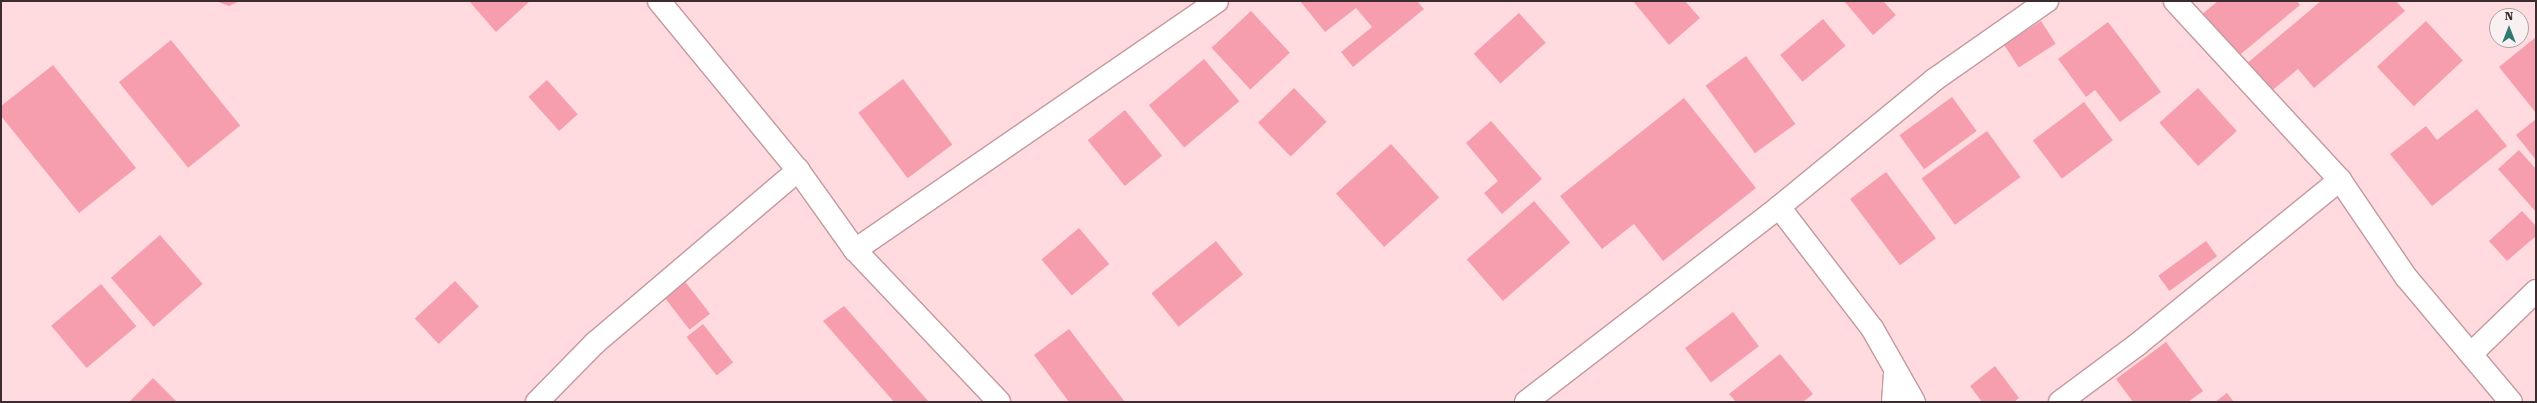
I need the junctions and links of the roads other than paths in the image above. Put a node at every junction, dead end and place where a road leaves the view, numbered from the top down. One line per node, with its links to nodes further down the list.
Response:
1 (659, 1): 5 (street)
2 (1217, 1): 8 (street)
3 (2047, 1): 7 (street)
4 (2175, 1): 6 (street)
5 (798, 170): 8 (street); 12 (street)
6 (2340, 180): 10 (street); 17 (street)
7 (1779, 207): 11 (street); 14 (street)
8 (855, 250): 13 (street)
9 (2536, 291): 10 (street)
10 (2471, 354): 18 (street)
11 (1895, 370): 15 (street); 16 (street)
12 (537, 402)
13 (999, 402)
14 (1526, 402)
15 (1893, 402)
16 (1914, 402)
17 (2060, 402)
18 (2511, 402)

